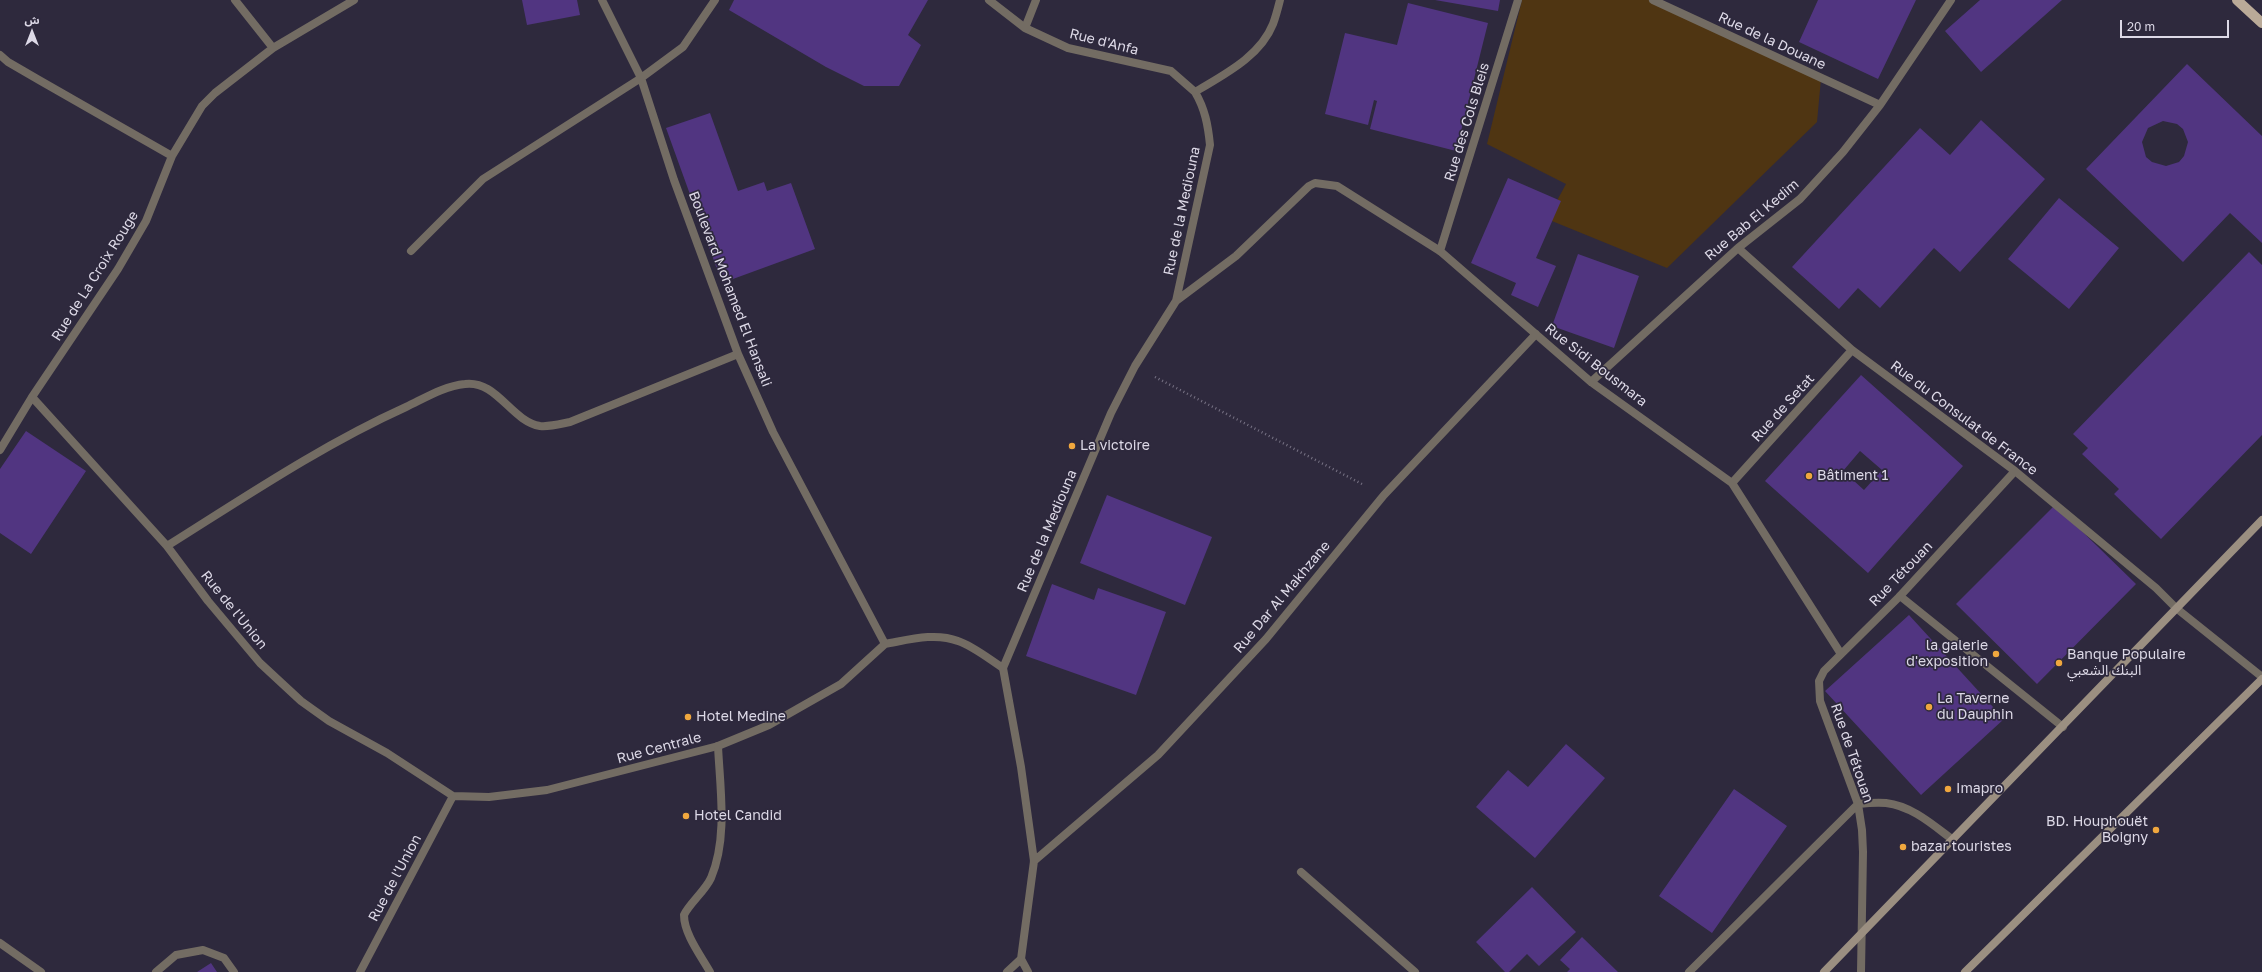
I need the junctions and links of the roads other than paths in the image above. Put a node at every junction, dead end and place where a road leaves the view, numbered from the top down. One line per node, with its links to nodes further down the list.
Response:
1 (235, 0): 14 (street)
2 (354, 0): 14 (street)
3 (602, 0): 16 (street, Boulevard Mohamed El Hansali)
4 (716, 0): 16 (street)
5 (988, 0): 13 (street, Rue d'Anfa)
6 (1036, 0): 13 (street)
7 (1280, 0): 17 (street)
8 (1518, 0): 23 (street, Rue des Cols Bleis)
9 (1653, 0): 18 (street, Rue de la Douane)
10 (1951, 0): 18 (street, Rue Bab El Kedim)
11 (2237, 0): 12 (main road)
12 (2262, 23)
13 (1025, 28): 17 (street, Rue d'Anfa)
14 (273, 48): 19 (street, Rue de La Croix Rouge)
15 (0, 55): 19 (street)
16 (641, 78): 22 (street); 27 (street, Boulevard Mohamed El Hansali)
17 (1195, 92): 24 (street, Rue de la Mediouna)
18 (1880, 105): 21 (street, Rue Bab El Kedim)
19 (172, 156): 29 (street, Rue de La Croix Rouge)
20 (1281, 214): 23 (street, Rue Sidi Bousmara); 24 (street, Rue de la Mediouna)
21 (1738, 248): 26 (street, Rue du Consulat de France); 28 (street, Rue Bab El Kedim)
22 (411, 251)
23 (1440, 251): 25 (street, Rue Sidi Bousmara)
24 (1176, 301): 39 (street, Rue de la Mediouna)
25 (1536, 334): 28 (street, Rue Sidi Bousmara); 47 (street, Rue Dar Al Makhzane)
26 (1852, 350): 31 (street, Rue du Consulat de France); 32 (street, Rue de Setat)
27 (738, 354): 34 (street); 37 (street, Boulevard Mohamed El Hansali)
28 (1591, 382): 32 (street, Rue Sidi Bousmara)
29 (32, 397): 30 (street, Rue de La Croix Rouge); 34 (street, Rue de l'Union)
30 (0, 450)
31 (2015, 471): 35 (street, Rue Tétouan); 36 (street, Rue du Consulat de France)
32 (1732, 483): 38 (street, Rue Sidi Bousmara)
33 (2262, 520): 36 (main road)
34 (167, 546): 44 (street, Rue de l'Union)
35 (1900, 596): 38 (street, Rue Tétouan); 42 (street)
36 (2176, 608): 40 (street, Rue du Consulat de France); 42 (main road)
37 (885, 644): 39 (street); 43 (street, Rue Centrale)
38 (1841, 654): 41 (street, Rue Tétouan)
39 (1003, 668): 47 (street)
40 (2262, 678): 63 (main road)
41 (1820, 701): 45 (street, Rue de Tétouan)
42 (2063, 727): 46 (main road)
43 (718, 746): 44 (street, Rue Centrale); 56 (street)
44 (452, 796): 55 (street, Rue de l'Union)
45 (1858, 804): 46 (street); 49 (street, Rue de Tétouan); 60 (street)
46 (1953, 840): 49 (main road)
47 (1034, 861): 51 (street)
48 (1301, 872): 59 (street)
49 (1861, 934): 61 (main road); 62 (street, Rue de Tétouan)
50 (0, 943): 52 (street)
51 (1021, 959): 57 (street); 58 (street)
52 (41, 972)
53 (156, 972): 54 (street)
54 (234, 972)
55 (360, 972)
56 (710, 972)
57 (1007, 972)
58 (1028, 972)
59 (1415, 972)
60 (1689, 972)
61 (1824, 972)
62 (1861, 972)
63 (1965, 972)

